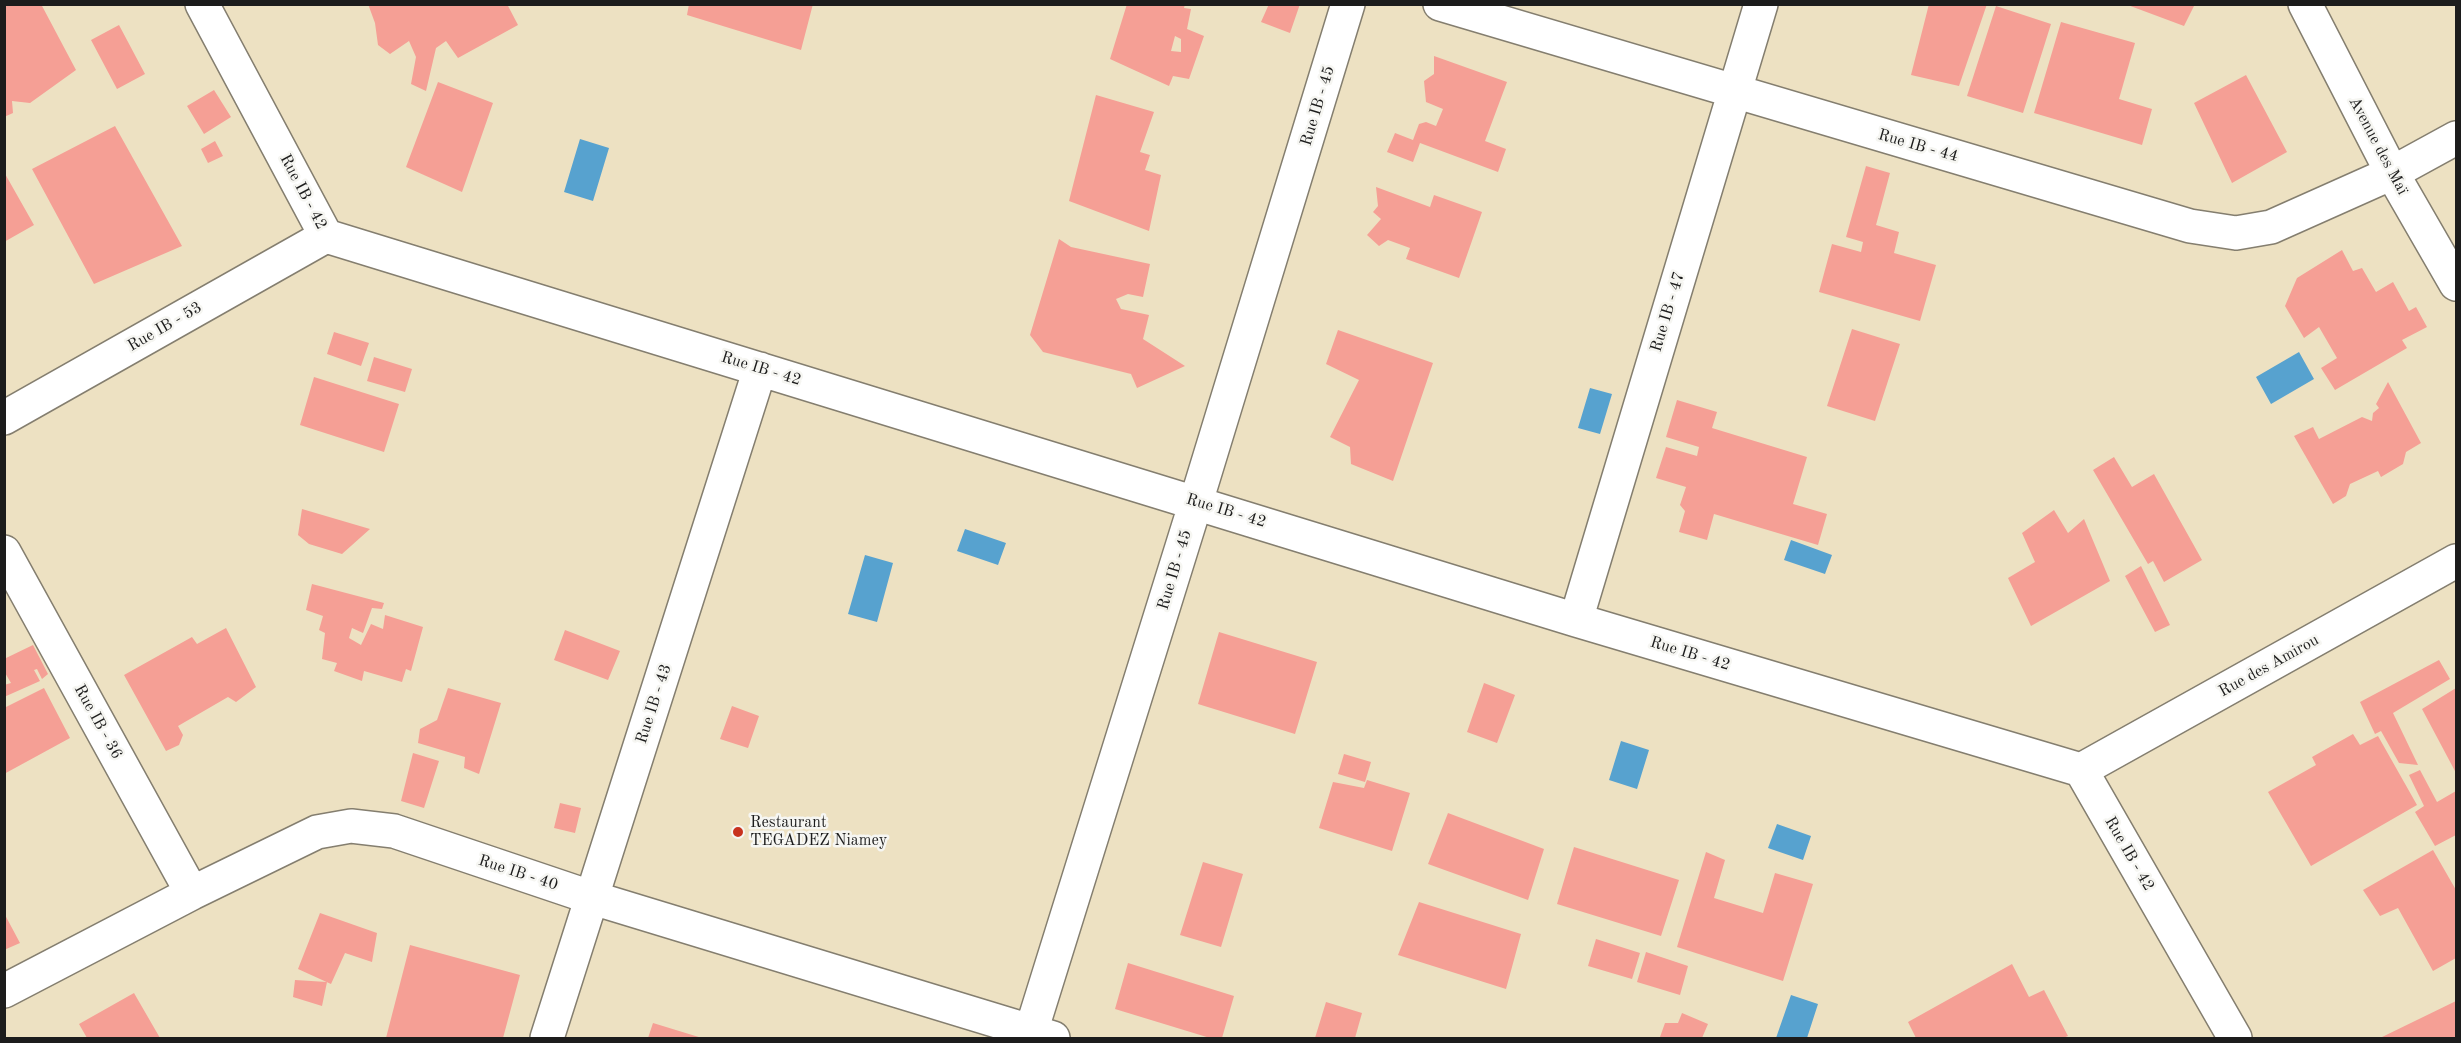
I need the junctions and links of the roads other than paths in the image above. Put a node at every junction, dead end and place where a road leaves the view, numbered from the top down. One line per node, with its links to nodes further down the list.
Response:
1 (202, 4): 9 (street, Rue IB - 42)
2 (1348, 4): 13 (street, Rue IB - 45)
3 (1440, 4): 6 (street, Rue IB - 44)
4 (1761, 4): 6 (street, Rue IB - 47)
5 (2305, 4): 8 (street, Avenue des Maï)
6 (1734, 92): 8 (street, Rue IB - 44); 16 (street, Rue IB - 47)
7 (2457, 138): 8 (street, Rue IB - 44)
8 (2392, 173): 10 (street, Avenue des Maï)
9 (327, 236): 11 (street, Rue IB - 42); 12 (street, Rue IB - 53)
10 (2457, 284)
11 (760, 369): 13 (street, Rue IB - 42); 19 (street, Rue IB - 43)
12 (4, 418)
13 (1196, 502): 16 (street, Rue IB - 42); 21 (street, Rue IB - 45)
14 (4, 552): 18 (street, Rue IB - 36)
15 (2457, 561): 17 (street, Rue des Amirou)
16 (1576, 620): 17 (street, Rue IB - 42)
17 (2080, 770): 23 (street, Rue IB - 42)
18 (192, 892): 19 (street, Rue IB - 40); 20 (street, Rue IB - 40)
19 (592, 898): 21 (street, Rue IB - 40); 22 (street, Rue IB - 43)
20 (4, 991)
21 (1037, 1036)
22 (547, 1038)
23 (2235, 1038)

